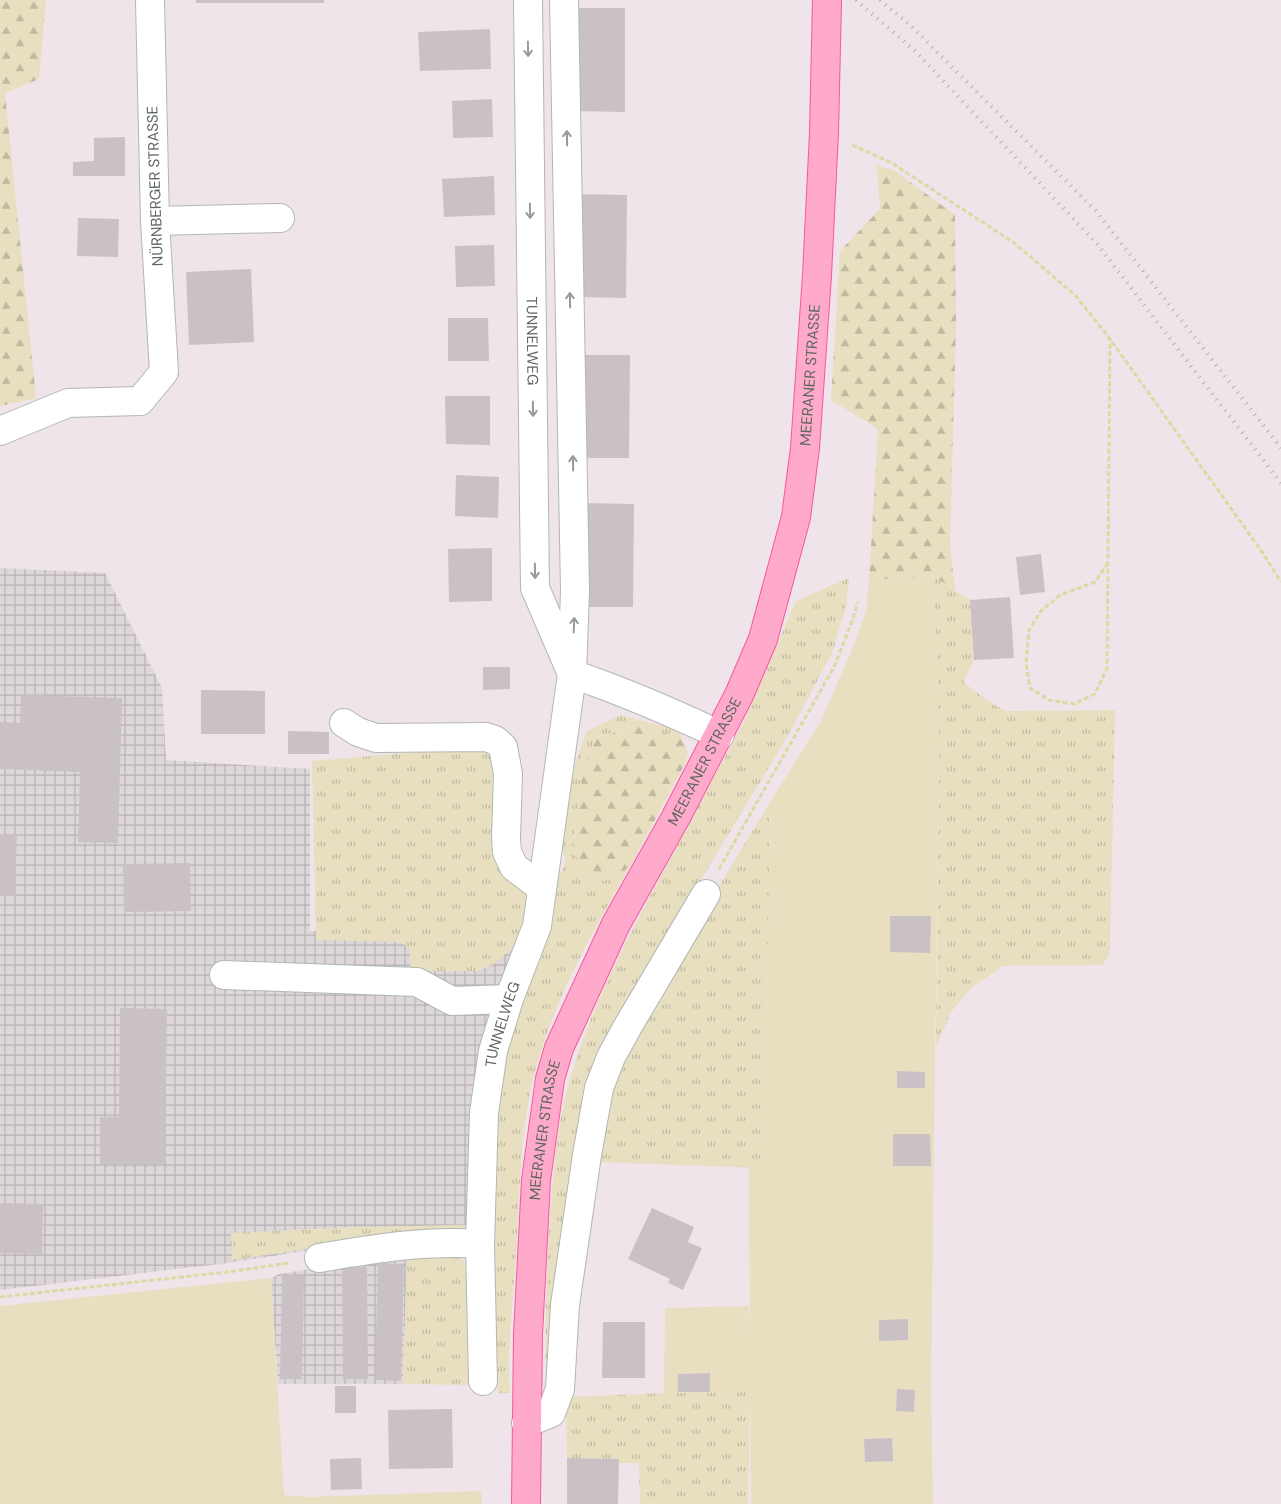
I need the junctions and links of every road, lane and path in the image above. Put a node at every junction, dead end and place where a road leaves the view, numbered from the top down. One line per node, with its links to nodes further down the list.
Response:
1 (150, 0): 7 (street, NÜRNBERGER STRASSE)
2 (528, 0): 13 (street, TUNNELWEG, one-way to 13)
3 (564, 0): 13 (street, TUNNELWEG, one-way to 3)
4 (827, 8): 5 (main road, MEERANER STRASSE)
5 (824, 133): 8 (path); 15 (main road, MEERANER STRASSE)
6 (280, 218): 7 (street)
7 (155, 222): 9 (street, NÜRNBERGER STRASSE)
8 (1110, 339): 10 (path); 11 (path)
9 (0, 431)
10 (1108, 562): 10 (path)
11 (1281, 582)
12 (858, 602): 17 (path)
13 (572, 674): 15 (street); 16 (street, TUNNELWEG)
14 (344, 723): 16 (street)
15 (720, 735): 24 (main road, MEERANER STRASSE)
16 (542, 888): 19 (street, TUNNELWEG)
17 (706, 894): 24 (street)
18 (224, 975): 19 (street)
19 (509, 999): 20 (street, TUNNELWEG)
20 (480, 1244): 21 (street); 23 (street, TUNNELWEG)
21 (319, 1258): 22 (path)
22 (0, 1297)
23 (483, 1381)
24 (526, 1423): 25 (main road, MEERANER STRASSE)
25 (526, 1504)

